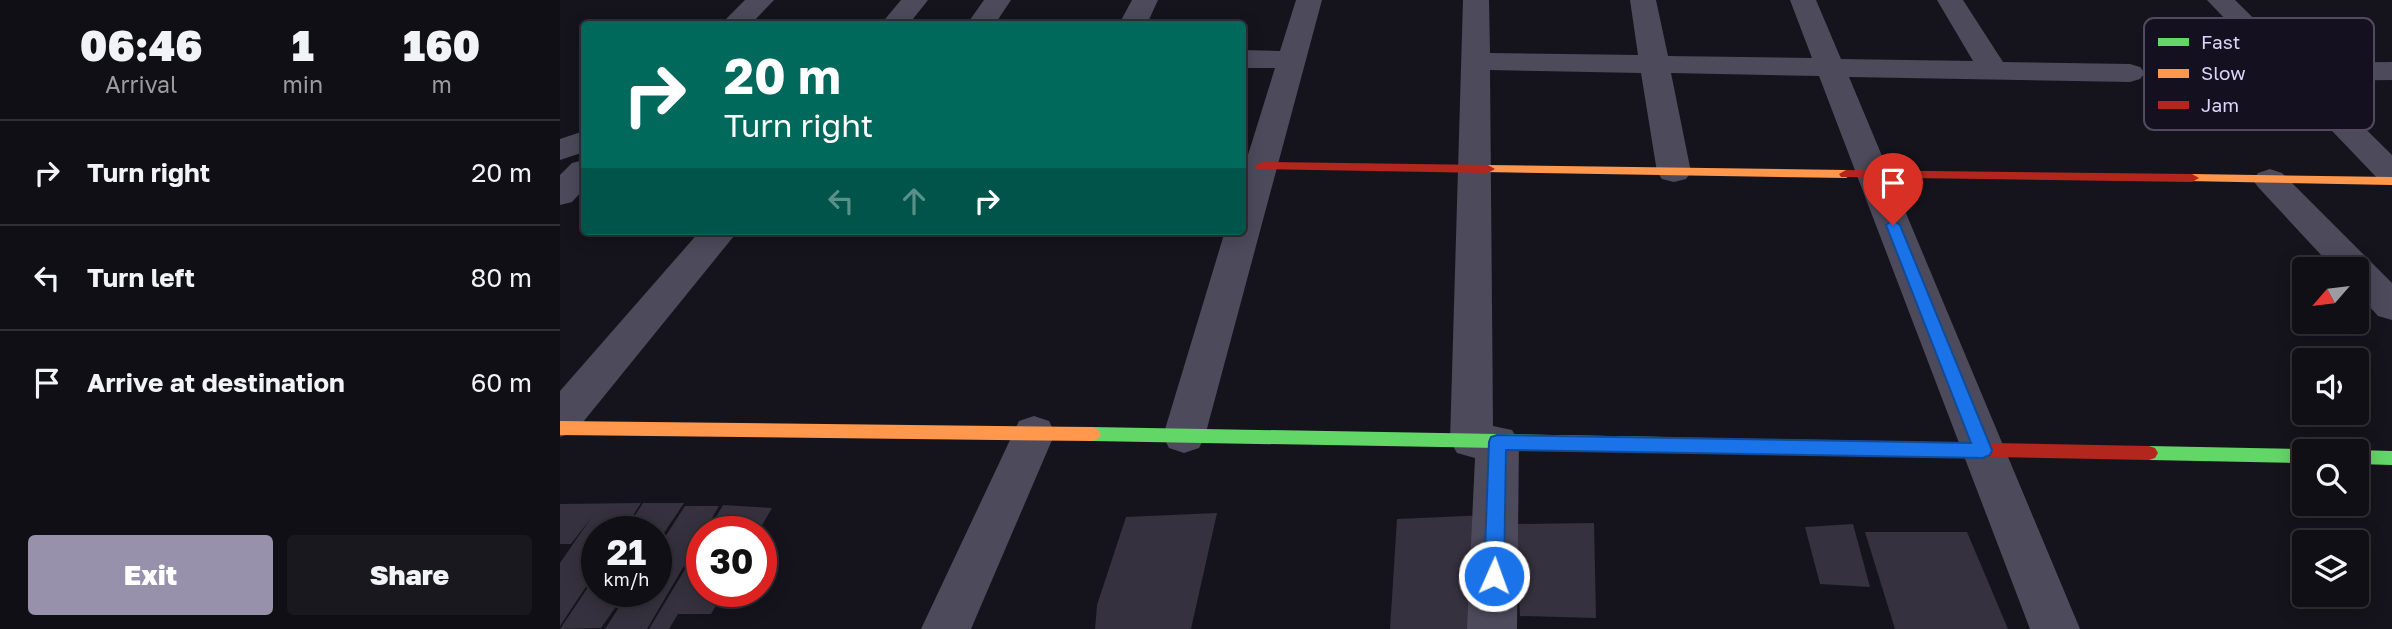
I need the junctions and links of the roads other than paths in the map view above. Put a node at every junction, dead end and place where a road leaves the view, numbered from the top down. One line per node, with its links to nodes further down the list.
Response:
1 (761, 0): 12 (street)
2 (915, 0): 13 (street)
3 (998, 0): 14 (street)
4 (1145, 0): 15 (street)
5 (1309, 0): 17 (street)
6 (1476, 0): 18 (street)
7 (1643, 0): 19 (street)
8 (1803, 0): 20 (street)
9 (1950, 0): 21 (street)
10 (2221, 0): 11 (street)
11 (2238, 18)
12 (739, 21)
13 (898, 21)
14 (983, 21)
15 (1134, 21)
16 (1246, 59): 17 (street)
17 (1292, 60): 28 (street)
18 (1476, 61): 19 (street); 29 (street)
19 (1655, 64): 20 (street); 30 (street)
20 (1830, 67): 21 (street); 32 (street)
21 (1993, 70): 24 (street)
22 (2374, 71): 23 (street)
23 (2392, 71)
24 (2130, 73)
25 (2348, 130): 33 (street)
26 (581, 142): 27 (street)
27 (560, 150)
28 (1262, 166): 29 (street); 37 (street)
29 (1475, 169): 30 (street); 47 (street)
30 (1674, 172): 32 (street)
31 (581, 173): 36 (street)
32 (1873, 174): 34 (street); 48 (street)
33 (2392, 174)
34 (2270, 180): 35 (street); 40 (street)
35 (2392, 181)
36 (560, 194)
37 (1246, 221)
38 (717, 235): 43 (street)
39 (1242, 235): 46 (street)
40 (2344, 257)
41 (2370, 283): 42 (street)
42 (2392, 306)
43 (560, 420)
44 (560, 428): 45 (street)
45 (1034, 433): 46 (street); 52 (street)
46 (1184, 436): 47 (street)
47 (1485, 442): 48 (street); 53 (street)
48 (1983, 450): 49 (street); 54 (street)
49 (2292, 456)
50 (2369, 457): 51 (street)
51 (2392, 458)
52 (946, 629)
53 (1492, 629)
54 (2055, 629)

